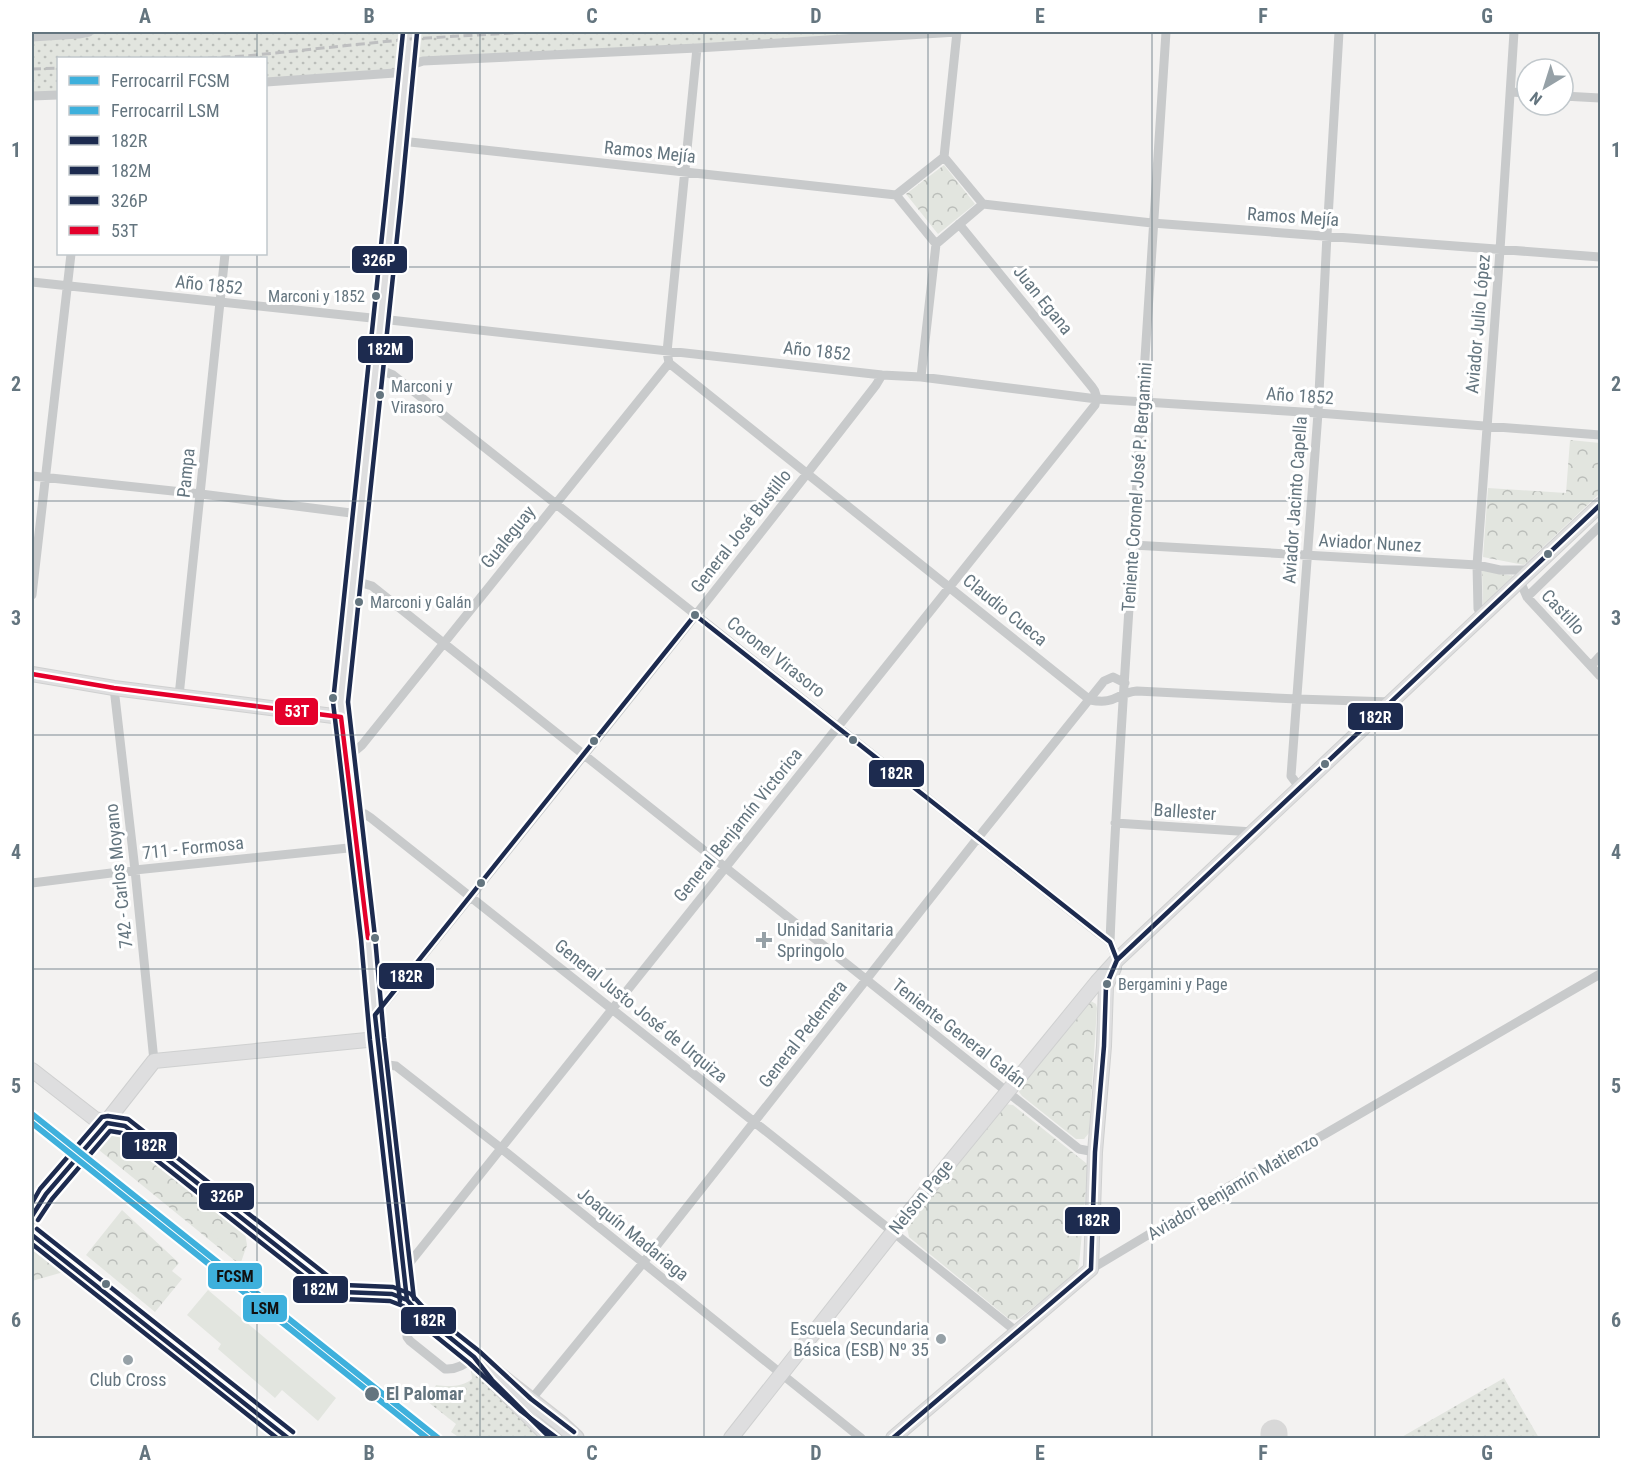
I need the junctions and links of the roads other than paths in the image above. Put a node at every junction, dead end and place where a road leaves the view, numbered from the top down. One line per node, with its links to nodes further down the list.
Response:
1 (89, 32): 7 (street)
2 (410, 32): 9 (main road)
3 (957, 32): 8 (street); 18 (street)
4 (1166, 32): 22 (street, Teniente Coronel José P. Bergamini)
5 (1339, 32): 24 (street, Aviador Jacinto Capella)
6 (1514, 32): 11 (street, Aviador Julio López)
7 (32, 37)
8 (697, 48): 9 (street); 19 (street)
9 (408, 66): 10 (street); 17 (main road)
10 (267, 82)
11 (1511, 92): 12 (street); 26 (street, Aviador Julio López)
12 (1515, 92)
13 (57, 94): 14 (street)
14 (32, 96)
15 (1575, 97): 16 (street)
16 (1600, 98)
17 (400, 141): 19 (street, Ramos Mejía); 33 (main road)
18 (944, 157): 20 (street); 21 (street)
19 (684, 173): 20 (street, Ramos Mejía); 34 (street)
20 (896, 195): 25 (street)
21 (983, 204): 22 (street, Ramos Mejía); 23 (street)
22 (1152, 223): 24 (street, Ramos Mejía); 42 (street, Teniente Coronel José P. Bergamini)
23 (959, 224): 25 (street); 41 (street, Juan Egana)
24 (1327, 236): 26 (street, Ramos Mejía); 43 (street, Aviador Jacinto Capella)
25 (936, 244): 40 (street)
26 (1500, 250): 29 (street, Ramos Mejía); 44 (street, Aviador Julio López)
27 (71, 255): 31 (street)
28 (225, 255): 32 (street, Pampa)
29 (1600, 257)
30 (32, 282): 31 (street, Año 1852)
31 (67, 286): 32 (street, Año 1852); 48 (street)
32 (220, 302): 33 (street, Año 1852); 49 (street, Pampa)
33 (381, 319): 34 (street, Año 1852); 37 (main road)
34 (667, 352): 35 (street, Año 1852); 36 (street)
35 (690, 354): 38 (street); 39 (street, Año 1852)
36 (669, 363): 38 (street, Claudio Cueca); 50 (street, Gualeguay)
37 (375, 368): 50 (street, Coronel Virasoro); 52 (main road)
38 (684, 374): 46 (street, Claudio Cueca)
39 (882, 375): 40 (street, Año 1852); 46 (street, General José Bustillo)
40 (921, 377): 41 (street, Año 1852)
41 (1097, 399): 42 (street, Año 1852); 60 (street, General Benjamín Victorica)
42 (1142, 402): 43 (street, Año 1852); 54 (street, Teniente Coronel José P. Bergamini)
43 (1318, 413): 44 (street, Año 1852); 55 (street, Aviador Jacinto Capella)
44 (1486, 426): 45 (street, Año 1852); 56 (street, Aviador Julio López)
45 (1600, 435)
46 (808, 473): 60 (street, Claudio Cueca); 64 (street, General José Bustillo)
47 (32, 477): 48 (street)
48 (46, 478): 49 (street); 61 (street)
49 (201, 494): 52 (street); 73 (street, Pampa)
50 (556, 503): 64 (street, Coronel Virasoro); 65 (street, Gualeguay)
51 (1600, 505): 57 (street, Nelson Page)
52 (359, 514): 58 (main road)
53 (1600, 526): 62 (street)
54 (1133, 545): 55 (street, Aviador Nunez); 70 (street, Teniente Coronel José P. Bergamini)
55 (1308, 556): 56 (street, Aviador Nunez); 75 (street, Aviador Jacinto Capella)
56 (1477, 566): 57 (street, Aviador Nunez); 63 (street, Aviador Julio López)
57 (1533, 570): 59 (street, Nelson Page)
58 (352, 580): 65 (street, Teniente General Galán); 77 (main road)
59 (1520, 581): 62 (street, Castillo); 63 (street, Nelson Page)
60 (949, 587): 74 (street, Claudio Cueca); 78 (street, General Benjamín Victorica)
61 (32, 595)
62 (1527, 597): 67 (street, Castillo)
63 (1486, 614): 76 (street, Nelson Page)
64 (695, 615): 78 (street, Coronel Virasoro); 80 (street, General José Bustillo)
65 (443, 643): 79 (street, Gualeguay); 80 (street, Teniente General Galán)
66 (1600, 656): 67 (street)
67 (1591, 666): 69 (street, Castillo)
68 (32, 674): 71 (street)
69 (1600, 676)
70 (1125, 683): 72 (street, Teniente Coronel José P. Bergamini); 74 (street, General Pedernera)
71 (114, 688): 73 (street); 88 (street, 742 - Carlos Moyano)
72 (1124, 694): 74 (street); 75 (street); 83 (street, Teniente Coronel José P. Bergamini)
73 (179, 696): 77 (street)
74 (1090, 699): 85 (street, General Pedernera)
75 (1297, 699): 76 (street); 81 (street, Aviador Jacinto Capella)
76 (1392, 702): 81 (street, Nelson Page)
77 (341, 717): 79 (main road)
78 (837, 727): 85 (street, Coronel Virasoro); 87 (street, General Benjamín Victorica)
79 (345, 753): 82 (main road)
80 (584, 755): 87 (street, Teniente General Galán); 90 (street, General José Bustillo)
81 (1299, 789): 84 (street, Nelson Page)
82 (353, 812): 86 (main road); 90 (street, General Justo José de Urquiza)
83 (1115, 824): 84 (street, Ballester); 91 (street, Teniente Coronel José P. Bergamini)
84 (1253, 832): 92 (street, Nelson Page)
85 (978, 839): 91 (street, Coronel Virasoro); 94 (street, General Pedernera)
86 (358, 847): 88 (street, 711 - Formosa); 96 (main road)
87 (725, 868): 94 (street, Teniente General Galán); 95 (street, General Benjamín Victorica)
88 (135, 870): 89 (street, 711 - Formosa); 98 (street, 742 - Carlos Moyano)
89 (32, 883)
90 (470, 897): 95 (street, General Justo José de Urquiza); 96 (street, General José Bustillo)
91 (1110, 942): 92 (street)
92 (1117, 960): 101 (street, Nelson Page); 105 (street)
93 (1600, 974): 112 (street, Aviador Benjamín Matienzo)
94 (866, 980): 101 (street, Teniente General Galán); 103 (street, General Pedernera)
95 (612, 1009): 103 (street, General Justo José de Urquiza); 104 (street, General Benjamín Victorica)
96 (375, 1015): 97 (main road)
97 (377, 1039): 98 (street); 99 (main road)
98 (154, 1061): 102 (street)
99 (380, 1064): 104 (street, Joaquín Madariaga); 113 (main road)
100 (32, 1070): 102 (street)
101 (1007, 1092): 105 (street, Teniente General Galán); 109 (street, Nelson Page)
102 (107, 1123): 106 (street); 114 (street)
103 (754, 1123): 109 (street, General Justo José de Urquiza); 111 (street, General Pedernera)
104 (502, 1149): 111 (street, Joaquín Madariaga); 113 (street, General Benjamín Victorica)
105 (1095, 1152): 112 (street)
106 (44, 1197): 107 (street); 108 (street)
107 (32, 1204)
108 (32, 1216)
109 (893, 1232): 115 (street, General Justo José de Urquiza); 117 (street, Nelson Page)
110 (32, 1235): 119 (street)
111 (643, 1263): 117 (street, Joaquín Madariaga); 118 (street, General Pedernera)
112 (1091, 1269): 115 (street, Aviador Benjamín Matienzo)
113 (404, 1271): 114 (main road)
114 (407, 1300): 116 (main road); 116 (street)
115 (1017, 1332): 126 (street, Aviador Benjamín Matienzo)
116 (474, 1357): 118 (street); 120 (street); 121 (main road); 122 (main road)
117 (781, 1374): 124 (street, Nelson Page); 125 (street, Joaquín Madariaga)
118 (534, 1396): 123 (street)
119 (288, 1438)
120 (550, 1438)
121 (569, 1438)
122 (576, 1438)
123 (586, 1438)
124 (731, 1438)
125 (861, 1438)
126 (893, 1438)

